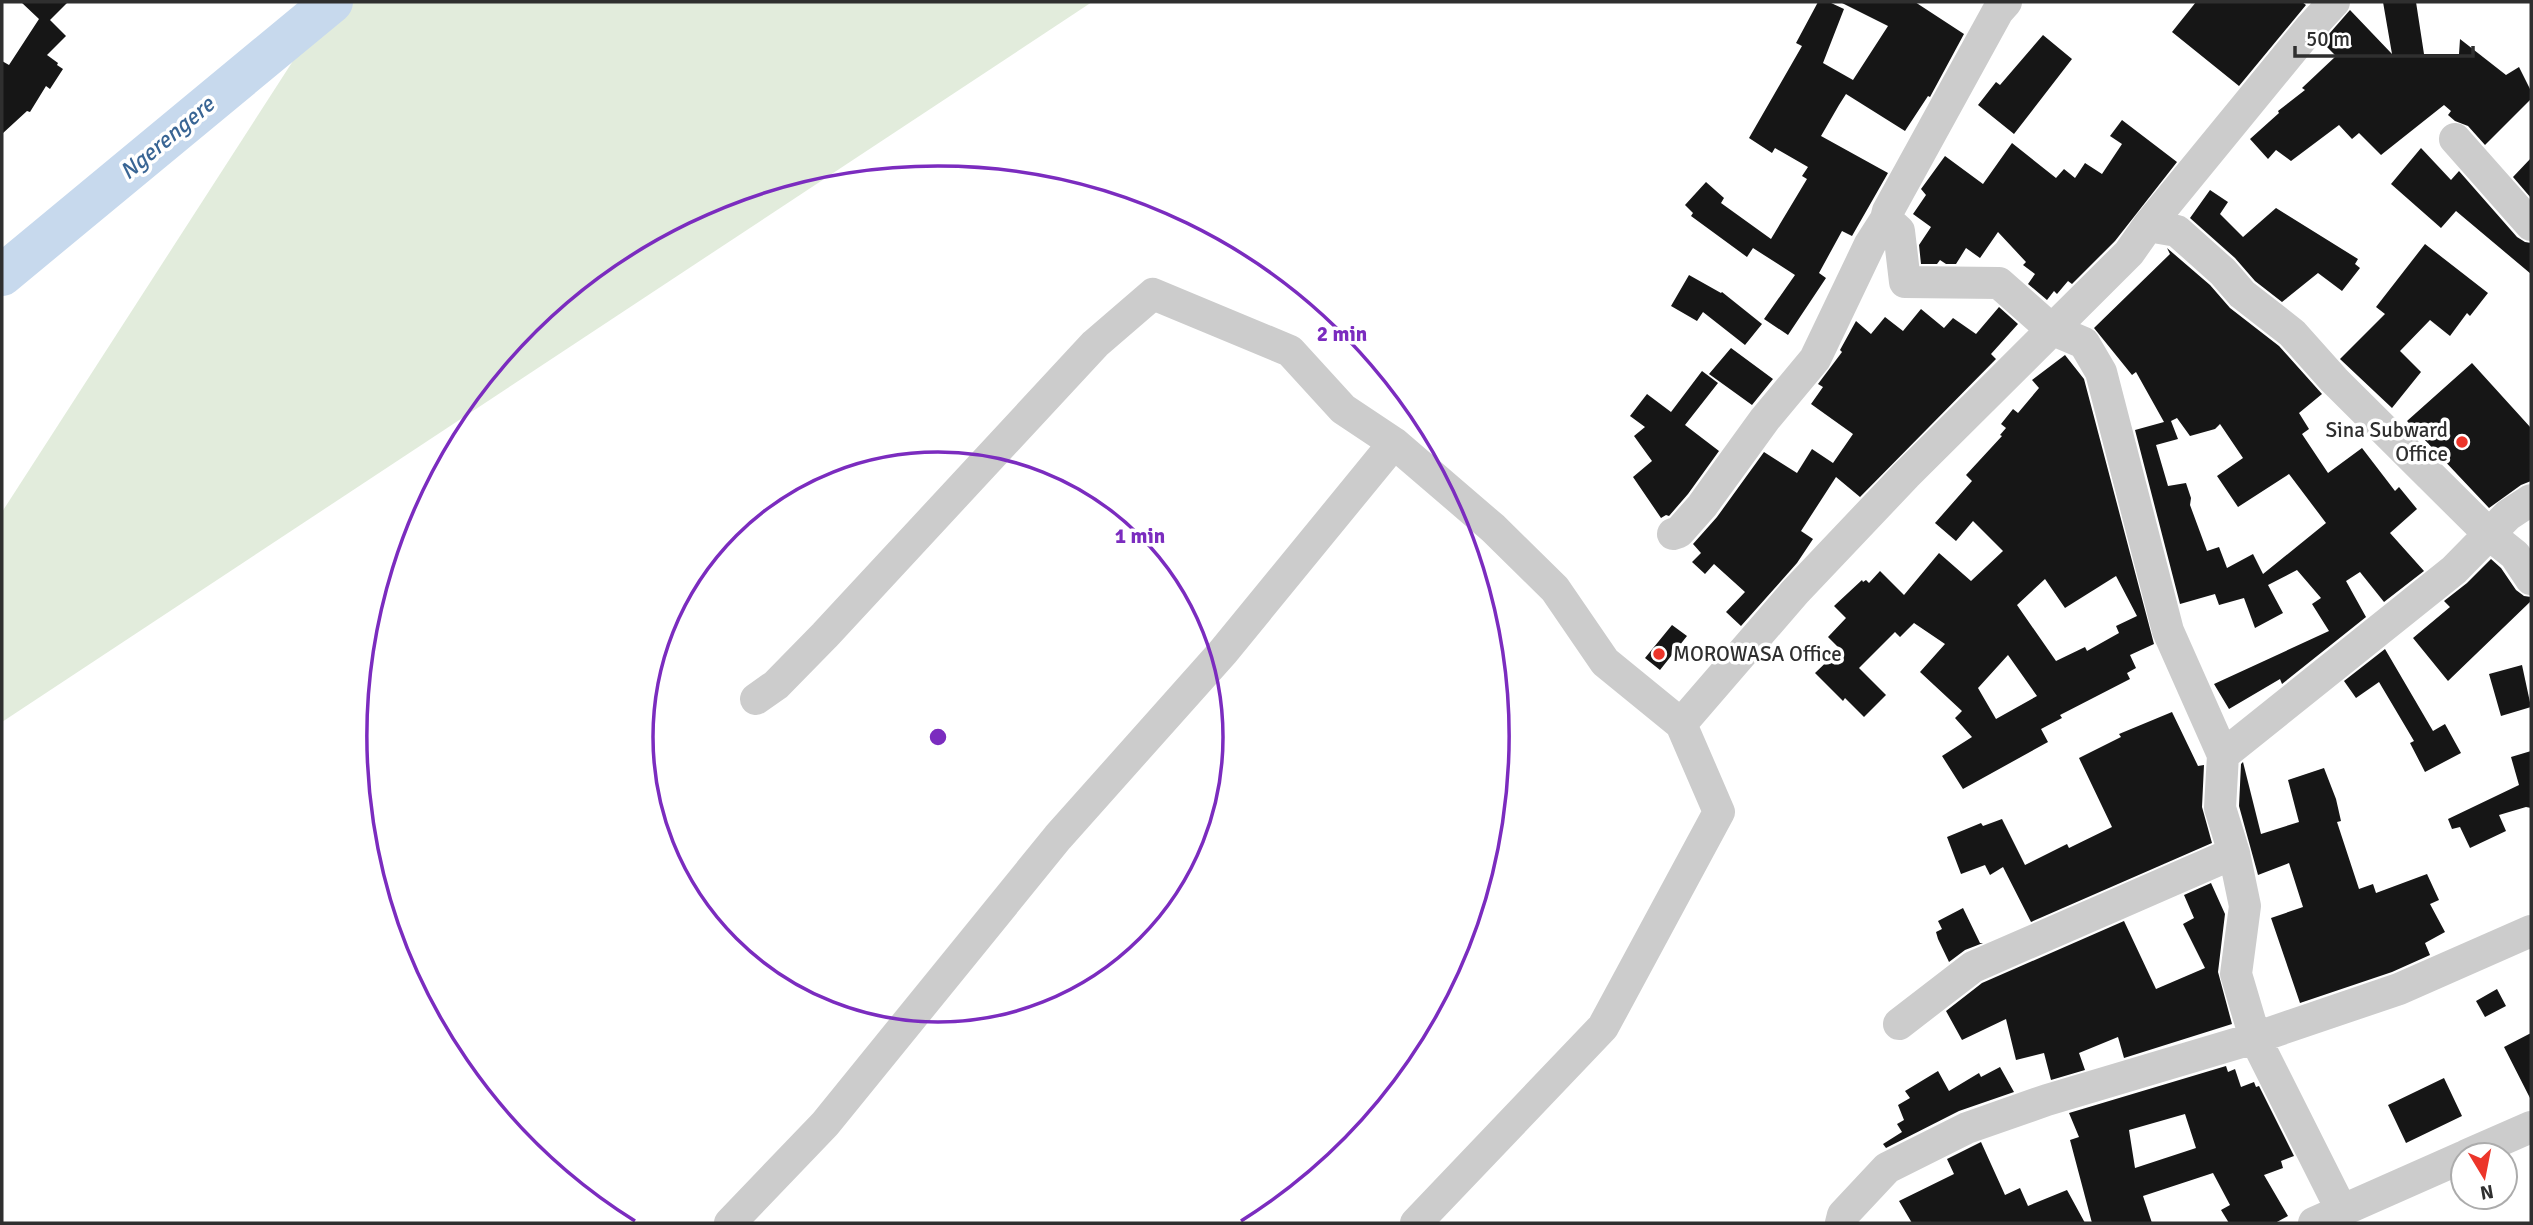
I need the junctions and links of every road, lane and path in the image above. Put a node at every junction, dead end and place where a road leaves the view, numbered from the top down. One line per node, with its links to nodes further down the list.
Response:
1 (2006, 2): 4 (street)
2 (2334, 2): 6 (street)
3 (2455, 139): 5 (street)
4 (1886, 219): 7 (street); 10 (street)
5 (2531, 225)
6 (2148, 226): 7 (street); 11 (street)
7 (2051, 329): 14 (street); 15 (street)
8 (1394, 443): 13 (street); 14 (street); 24 (street)
9 (2531, 500): 11 (street)
10 (1673, 534)
11 (2490, 535): 12 (street); 15 (street)
12 (2531, 579)
13 (757, 699)
14 (1681, 724): 25 (street)
15 (2223, 755): 16 (street)
16 (2234, 853): 18 (street); 19 (street)
17 (2531, 931): 19 (street)
18 (1899, 1024)
19 (2255, 1038): 23 (street); 26 (street)
20 (2531, 1127): 21 (street)
21 (2499, 1141)
22 (2449, 1163): 23 (street)
23 (2328, 1217)
24 (730, 1223)
25 (1416, 1223)
26 (1841, 1223)

